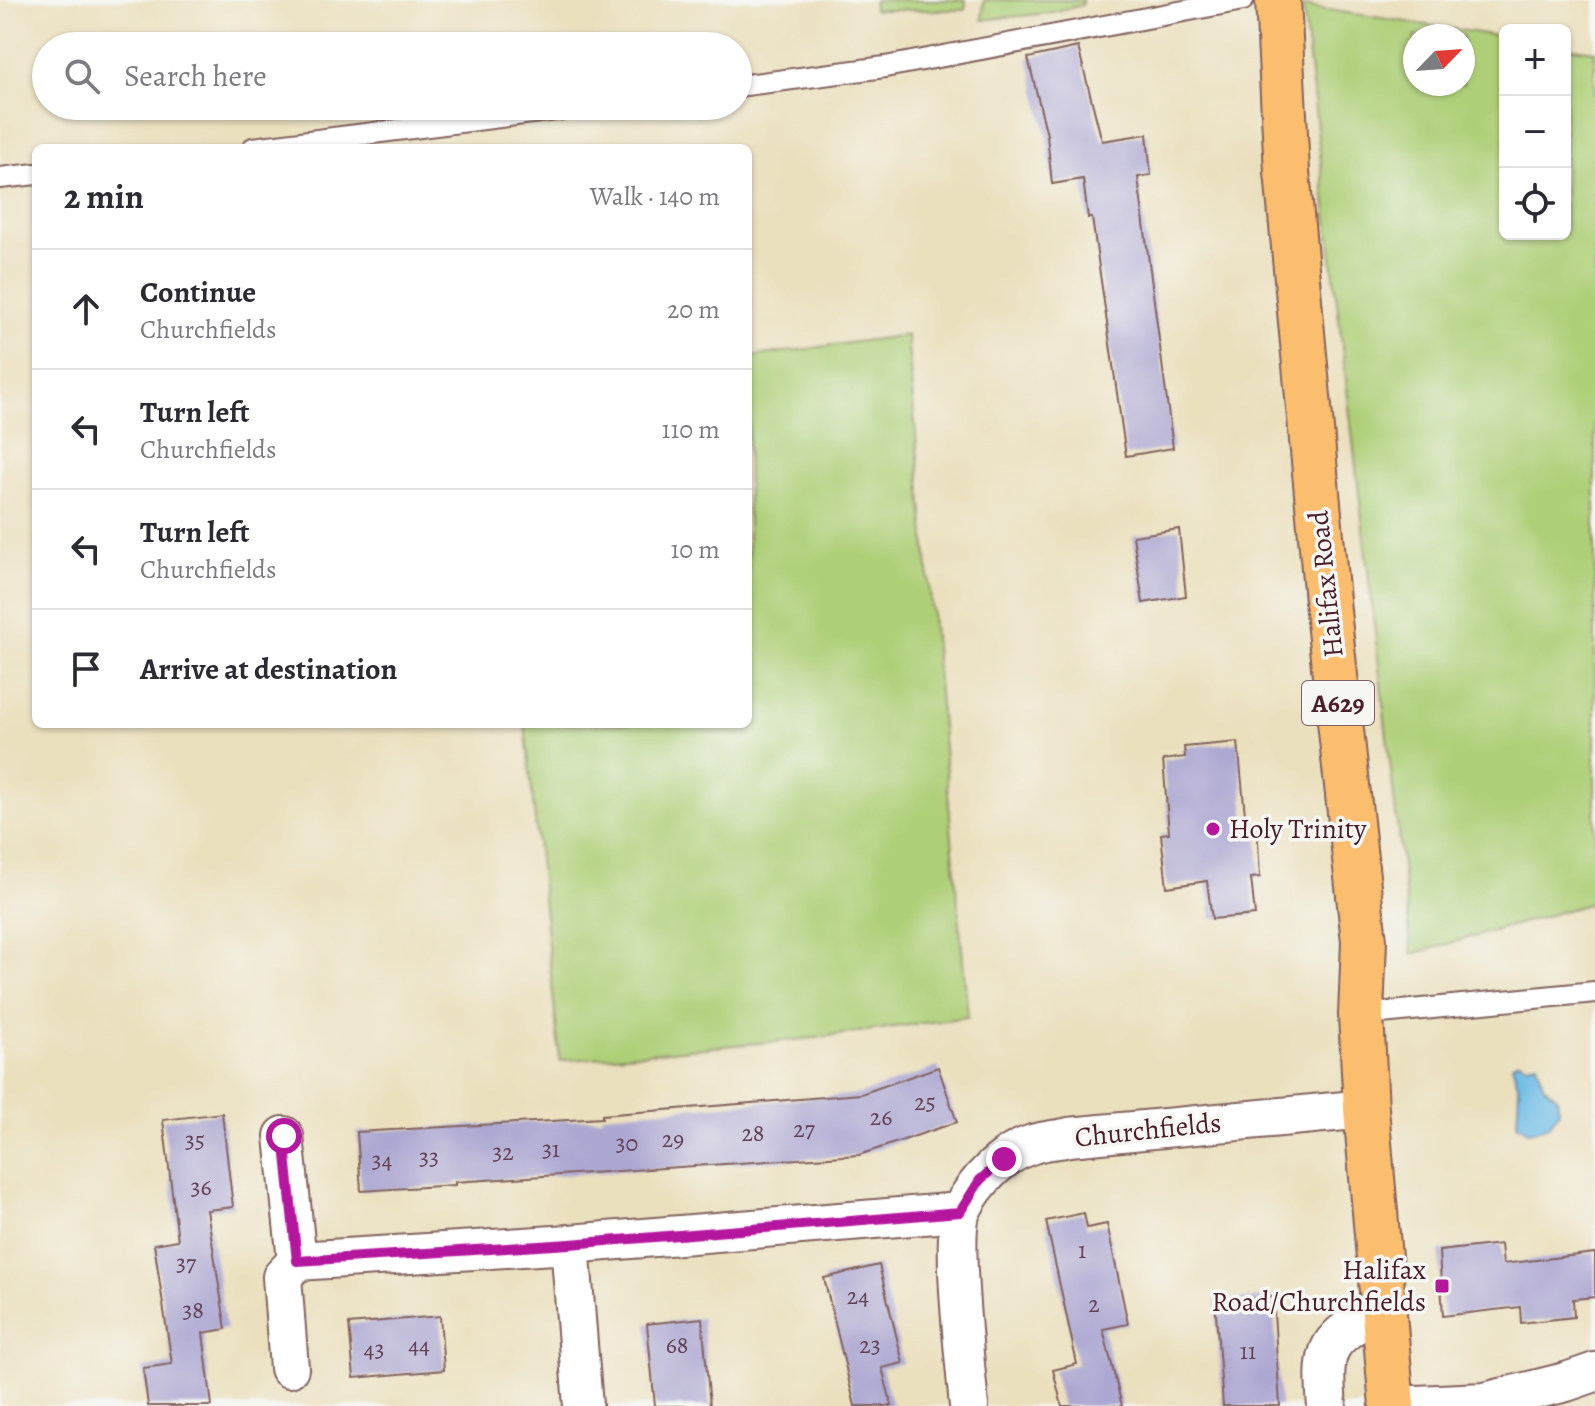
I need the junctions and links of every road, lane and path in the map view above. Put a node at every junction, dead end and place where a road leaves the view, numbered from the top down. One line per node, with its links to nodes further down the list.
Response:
1 (1243, 0): 3 (lane)
2 (1278, 0): 9 (highway, Halifax Road / A629)
3 (752, 84)
4 (477, 120): 5 (lane)
5 (285, 144)
6 (32, 174): 7 (lane)
7 (0, 178)
8 (1595, 992): 9 (lane)
9 (1361, 1015): 10 (highway, Halifax Road / A629)
10 (1366, 1109): 12 (street, Churchfields); 15 (highway, Halifax Road / A629)
11 (284, 1136): 14 (street)
12 (960, 1212): 13 (street); 19 (street)
13 (570, 1244): 14 (street); 18 (street)
14 (297, 1261): 16 (street)
15 (1383, 1307): 20 (street); 21 (highway, Halifax Road / A629)
16 (289, 1368)
17 (1595, 1372): 21 (street)
18 (583, 1406)
19 (969, 1406)
20 (1327, 1406)
21 (1392, 1406)

